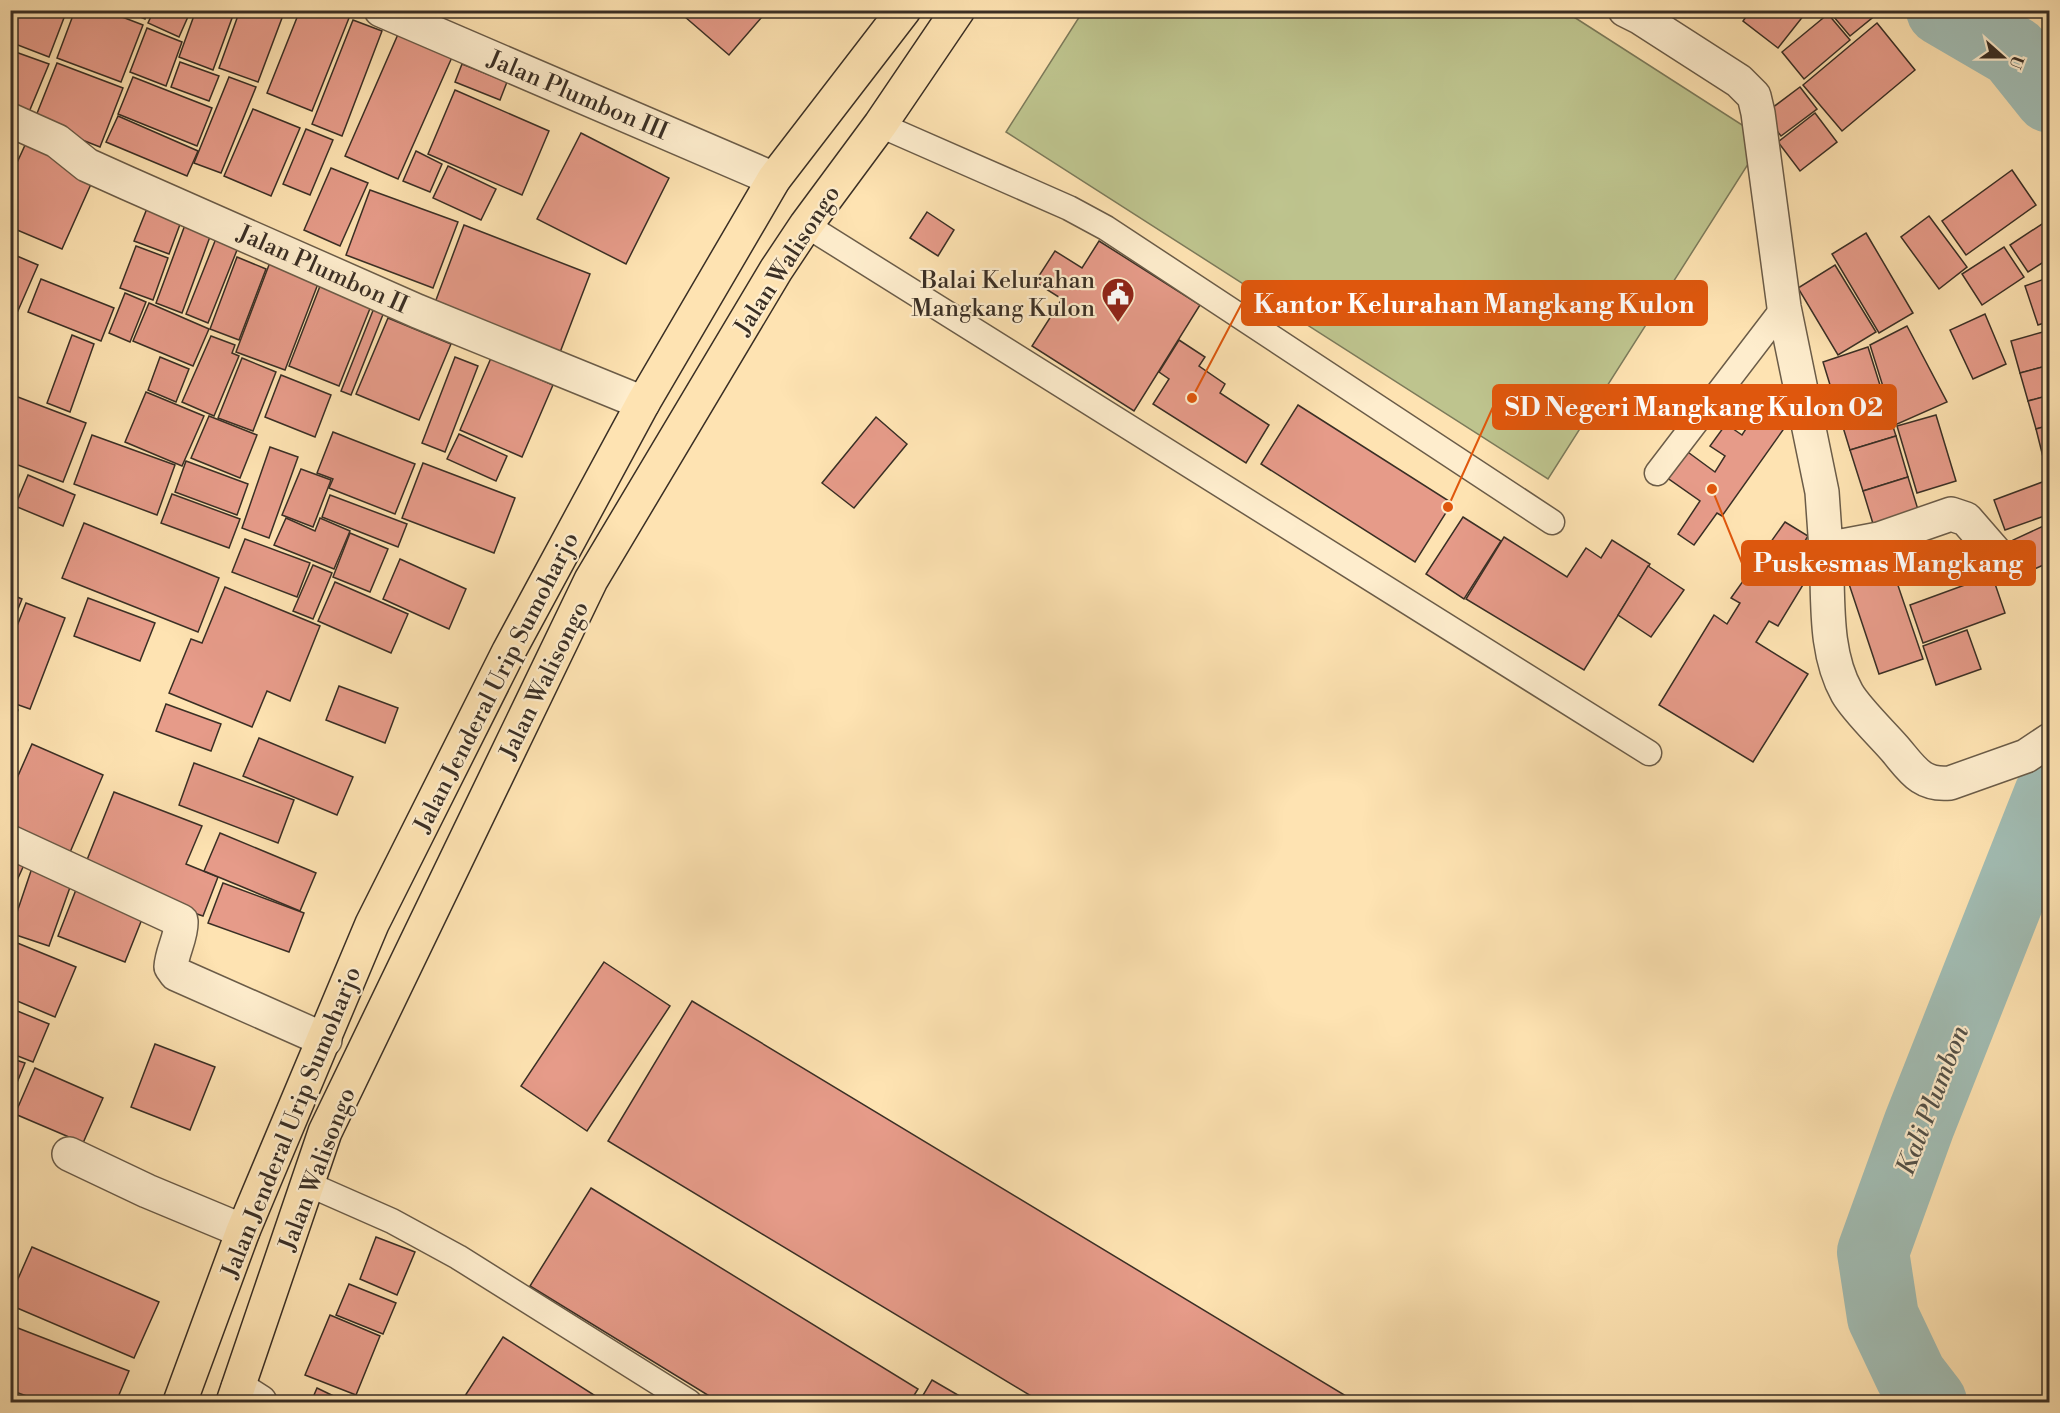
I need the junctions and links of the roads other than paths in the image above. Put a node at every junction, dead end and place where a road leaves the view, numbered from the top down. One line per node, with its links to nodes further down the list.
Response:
1 (381, 10): 7 (street, Jalan Plumbon III)
2 (904, 10): 7 (highway, Jalan Jenderal Urip Sumoharjo)
3 (958, 10): 6 (highway, Jalan Walisongo)
4 (1626, 10): 9 (street)
5 (10, 120): 10 (street, Jalan Plumbon II)
6 (880, 125): 8 (highway, Jalan Walisongo); 12 (lane)
7 (774, 179): 10 (highway, Jalan Jenderal Urip Sumoharjo)
8 (806, 225): 16 (highway, Jalan Walisongo); 18 (lane)
9 (1784, 307): 11 (lane); 13 (street)
10 (643, 403): 15 (highway, Jalan Jenderal Urip Sumoharjo)
11 (1657, 472)
12 (1552, 522)
13 (1826, 549): 14 (street); 17 (street)
14 (1999, 557)
15 (509, 651): 16 (highway); 20 (highway, Jalan Jenderal Urip Sumoharjo)
16 (545, 677): 22 (highway, Jalan Walisongo)
17 (2038, 748)
18 (1649, 753)
19 (10, 842): 20 (street)
20 (324, 1040): 23 (highway, Jalan Jenderal Urip Sumoharjo)
21 (69, 1154): 23 (street)
22 (308, 1184): 24 (highway, Jalan Walisongo); 26 (lane)
23 (243, 1230): 25 (highway, Jalan Jenderal Urip Sumoharjo)
24 (244, 1398)
25 (180, 1402)
26 (689, 1402)

